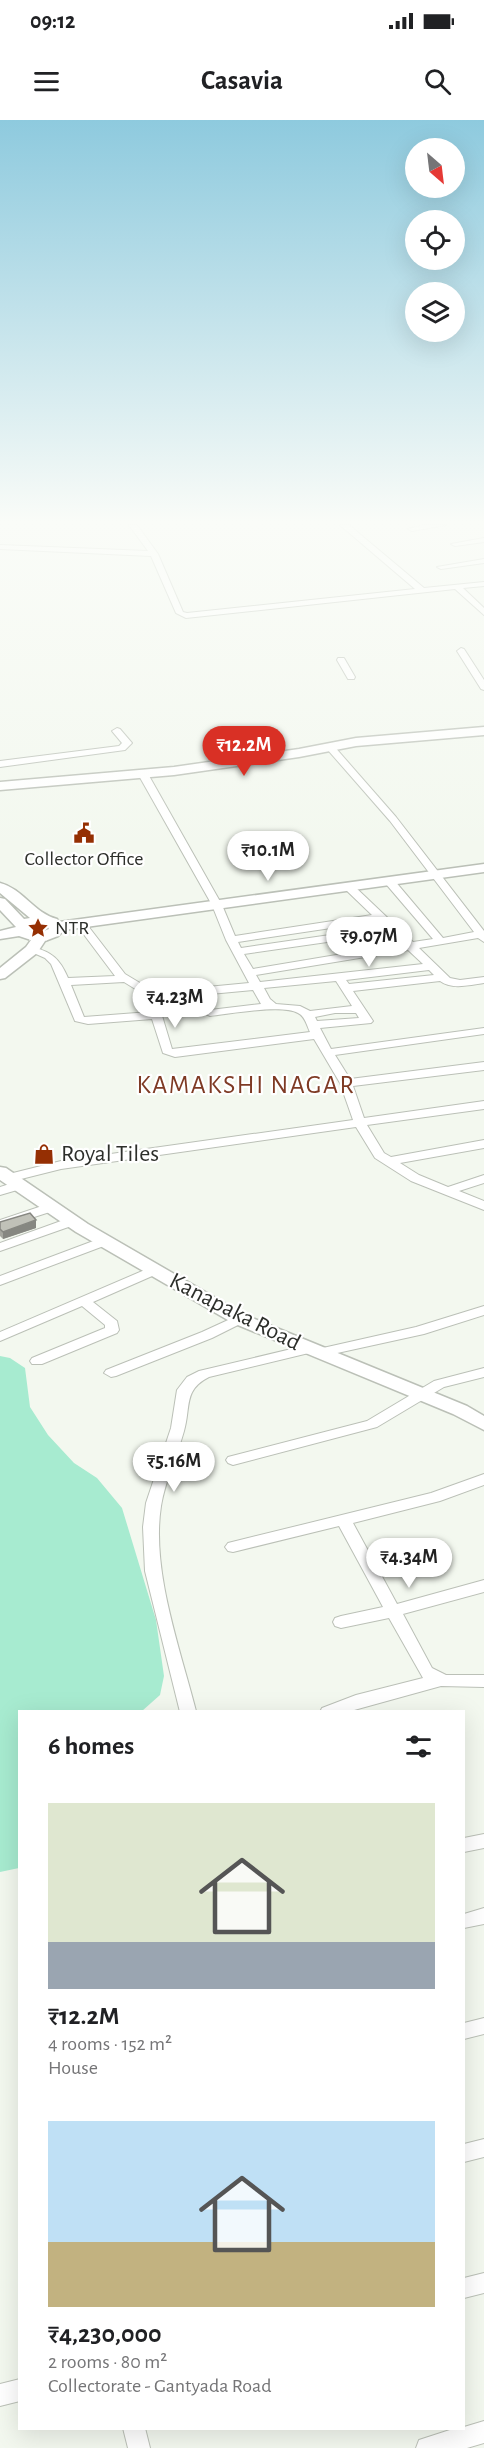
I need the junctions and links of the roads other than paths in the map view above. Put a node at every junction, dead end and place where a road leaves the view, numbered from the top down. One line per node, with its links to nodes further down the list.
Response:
1 (461, 651): 4 (street)
2 (341, 660): 3 (street)
3 (351, 677)
4 (484, 687)
5 (117, 731): 8 (street)
6 (484, 731): 7 (street)
7 (330, 747): 9 (street); 12 (street)
8 (0, 764)
9 (143, 774): 10 (street); 17 (street)
10 (0, 786)
11 (484, 868): 12 (street)
12 (438, 875): 13 (street); 26 (street)
13 (390, 882): 15 (street); 28 (street)
14 (0, 887): 16 (street)
15 (350, 888): 17 (street); 19 (street)
16 (25, 904): 18 (street); 20 (street)
17 (217, 905): 21 (street); 27 (street)
18 (5, 906): 23 (street)
19 (380, 917): 24 (street); 27 (street)
20 (41, 920): 22 (street); 23 (street)
21 (81, 924): 22 (street); 36 (street)
22 (57, 927): 29 (street)
23 (22, 928): 25 (street); 29 (street)
24 (393, 929): 30 (street); 31 (street)
25 (0, 935)
26 (483, 936): 28 (street)
27 (231, 940): 31 (street)
28 (441, 942): 30 (street)
29 (36, 944): 34 (street); 38 (street)
30 (412, 947): 32 (street); 33 (street)
31 (237, 952): 33 (street)
32 (431, 966): 35 (street); 39 (street)
33 (248, 973): 40 (street)
34 (0, 975)
35 (442, 976): 37 (street); 39 (street)
36 (126, 979): 38 (street); 41 (street)
37 (484, 980)
38 (63, 982): 44 (street)
39 (342, 983): 40 (street); 45 (street)
40 (256, 987): 41 (street); 42 (street)
41 (152, 996): 44 (street)
42 (270, 1006): 43 (street); 45 (street)
43 (210, 1013)
44 (157, 1015): 45 (street)
45 (313, 1025): 47 (street)
46 (484, 1032): 47 (street)
47 (327, 1053): 49 (street)
48 (484, 1066): 49 (street)
49 (346, 1083): 51 (street)
50 (484, 1105): 51 (street)
51 (360, 1123): 53 (street); 55 (street)
52 (484, 1144): 53 (street)
53 (390, 1161): 56 (street)
54 (484, 1179): 56 (street)
55 (7, 1181): 58 (street, Kanapaka Road)
56 (447, 1191): 57 (street)
57 (484, 1206)
58 (51, 1207): 59 (street, Kanapaka Road); 60 (street)
59 (72, 1221): 61 (street, Kanapaka Road); 62 (street)
60 (0, 1224)
61 (104, 1241): 63 (street, Kanapaka Road); 64 (street)
62 (0, 1247)
63 (154, 1270): 65 (street); 67 (street, Kanapaka Road)
64 (0, 1281)
65 (84, 1301): 68 (street); 70 (street)
66 (484, 1311): 69 (street)
67 (239, 1319): 69 (street, Kanapaka Road); 71 (street)
68 (0, 1337)
69 (314, 1351): 73 (street, Kanapaka Road); 84 (street)
70 (37, 1361)
71 (111, 1372)
72 (484, 1372): 73 (street)
73 (421, 1394): 74 (street, Kanapaka Road); 75 (street)
74 (484, 1424)
75 (233, 1460)
76 (484, 1479): 77 (street)
77 (344, 1520): 78 (street); 80 (street)
78 (233, 1547)
79 (484, 1586): 80 (street)
80 (394, 1611): 81 (street); 82 (street)
81 (341, 1622)
82 (440, 1680): 83 (street); 85 (street)
83 (484, 1681)
84 (188, 1710)
85 (333, 1710)
86 (484, 1841): 87 (street)
87 (465, 1845)
88 (484, 1917): 89 (street)
89 (465, 1921)
90 (484, 2026): 91 (street)
91 (465, 2031)
92 (484, 2148): 93 (street)
93 (465, 2153)
94 (484, 2283): 95 (street)
95 (465, 2288)
96 (18, 2391): 97 (street)
97 (0, 2395)
98 (134, 2430): 101 (street)
99 (484, 2432): 100 (street)
100 (453, 2434): 102 (street)
101 (139, 2448)
102 (428, 2448)

